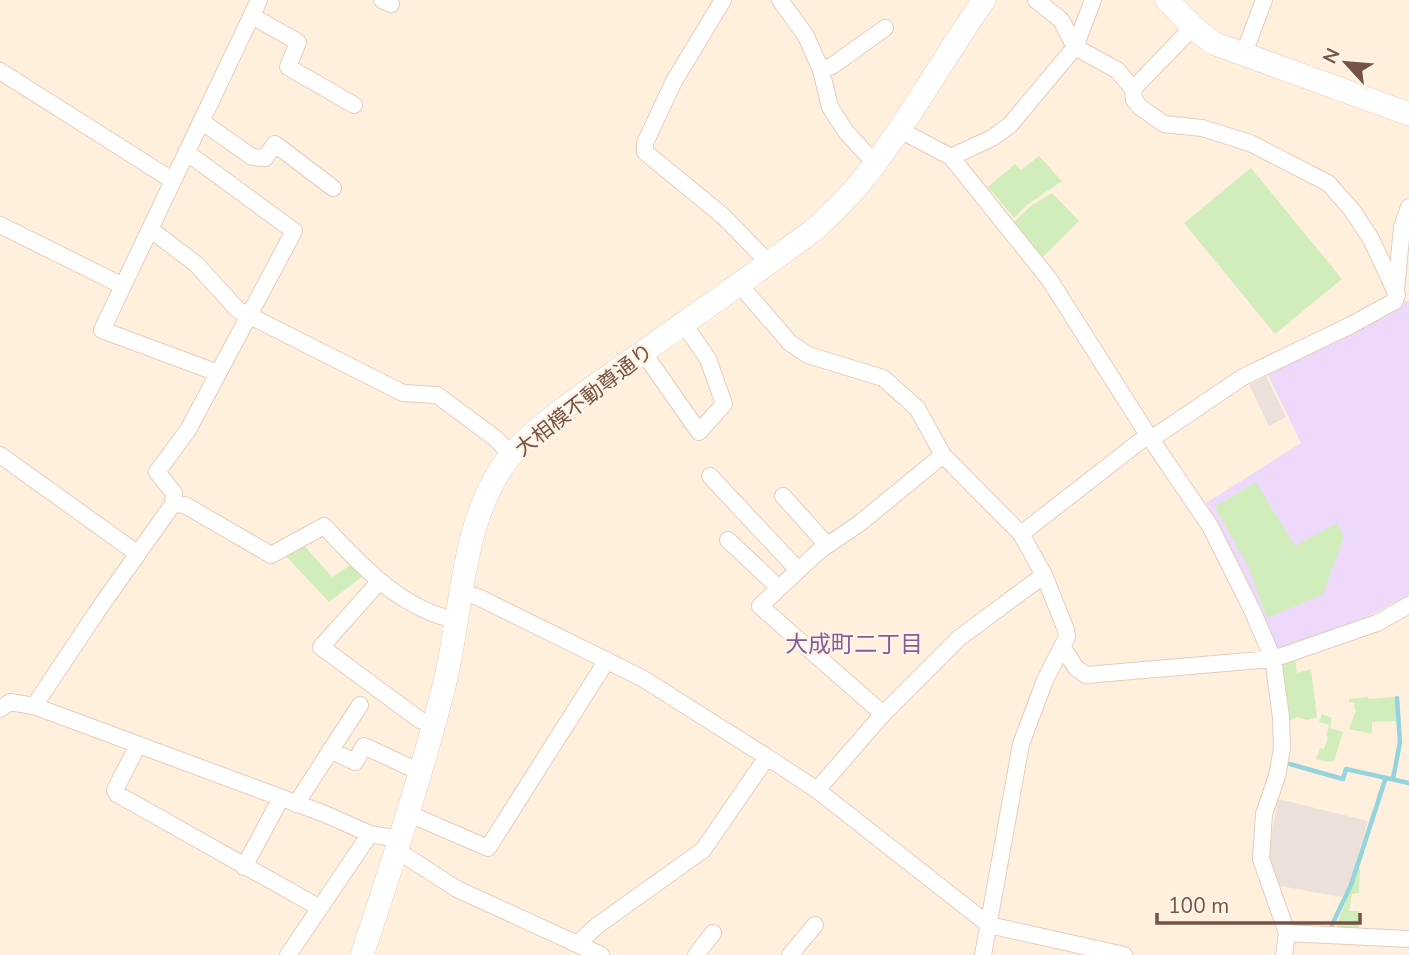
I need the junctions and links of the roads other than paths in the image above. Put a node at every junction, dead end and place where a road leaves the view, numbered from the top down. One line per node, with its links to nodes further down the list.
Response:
1 (259, 0): 9 (street)
2 (723, 0): 29 (street)
3 (780, 0): 14 (street)
4 (984, 0): 20 (street, 大相模不動尊通り)
5 (1036, 0): 12 (street)
6 (1093, 0): 12 (street)
7 (1167, 0): 10 (street)
8 (1264, 0): 13 (street)
9 (252, 16): 17 (street); 19 (street)
10 (1194, 27): 13 (street); 16 (street)
11 (885, 28): 14 (street)
12 (1076, 47): 16 (street); 22 (street)
13 (1244, 53): 18 (street)
14 (821, 70): 23 (street)
15 (0, 71): 24 (street)
16 (1133, 89): 32 (street)
17 (354, 105)
18 (1409, 114)
19 (201, 121): 21 (street); 25 (street)
20 (898, 129): 22 (street); 23 (street, 大相模不動尊通り)
21 (186, 152): 24 (street); 33 (street)
22 (951, 157): 37 (street)
23 (874, 162): 29 (street, 大相模不動尊通り)
24 (172, 180): 28 (street)
25 (333, 188)
26 (1409, 206): 32 (street)
27 (0, 225): 31 (street)
28 (150, 229): 31 (street); 33 (street)
29 (769, 263): 30 (street, 大相模不動尊通り)
30 (739, 284): 34 (street, 大相模不動尊通り); 40 (street)
31 (123, 286): 36 (street)
32 (1401, 288): 37 (street)
33 (248, 316): 36 (street); 38 (street)
34 (684, 324): 35 (street, 大相模不動尊通り); 35 (street)
35 (643, 352): 38 (street, 大相模不動尊通り)
36 (218, 373): 43 (street)
37 (1149, 437): 44 (street); 56 (street)
38 (512, 454): 52 (street, 大相模不動尊通り)
39 (0, 455): 47 (street)
40 (943, 455): 44 (street); 46 (street)
41 (710, 477): 48 (street)
42 (783, 496): 46 (street)
43 (173, 504): 47 (street); 50 (street)
44 (1021, 534): 49 (street)
45 (728, 540): 51 (street)
46 (827, 545): 48 (street)
47 (138, 554): 59 (street)
48 (798, 570): 51 (street)
49 (1044, 575): 55 (street); 61 (street)
50 (379, 582): 54 (street); 62 (street)
51 (779, 588): 61 (street)
52 (461, 593): 54 (street, 大相模不動尊通り); 57 (street)
53 (1409, 605): 56 (street)
54 (456, 620): 62 (street, 大相模不動尊通り)
55 (1063, 648): 56 (street); 75 (street)
56 (1273, 659): 77 (street)
57 (607, 660): 65 (street); 69 (street)
58 (360, 705): 64 (street)
59 (34, 706): 60 (street); 63 (street)
60 (0, 709)
61 (883, 714): 67 (street)
62 (434, 724): 66 (street, 大相模不動尊通り)
63 (138, 746): 68 (street); 72 (street)
64 (330, 750): 66 (street); 68 (street)
65 (767, 757): 67 (street); 79 (street)
66 (420, 772): 69 (street, 大相模不動尊通り)
67 (817, 790): 75 (street)
68 (289, 801): 70 (street); 72 (street)
69 (407, 813): 71 (street, 大相模不動尊通り)
70 (370, 834): 71 (street); 73 (street)
71 (399, 845): 79 (street); 80 (street, 大相模不動尊通り)
72 (244, 867): 73 (street)
73 (320, 908): 81 (street)
74 (815, 925): 84 (street)
75 (989, 925): 85 (street); 86 (street)
76 (713, 933): 83 (street)
77 (1286, 933): 78 (street); 87 (street)
78 (1409, 939)
79 (577, 944): 82 (street)
80 (366, 954)
81 (288, 955)
82 (601, 955)
83 (696, 955)
84 (790, 955)
85 (983, 955)
86 (1124, 955)
87 (1284, 955)

